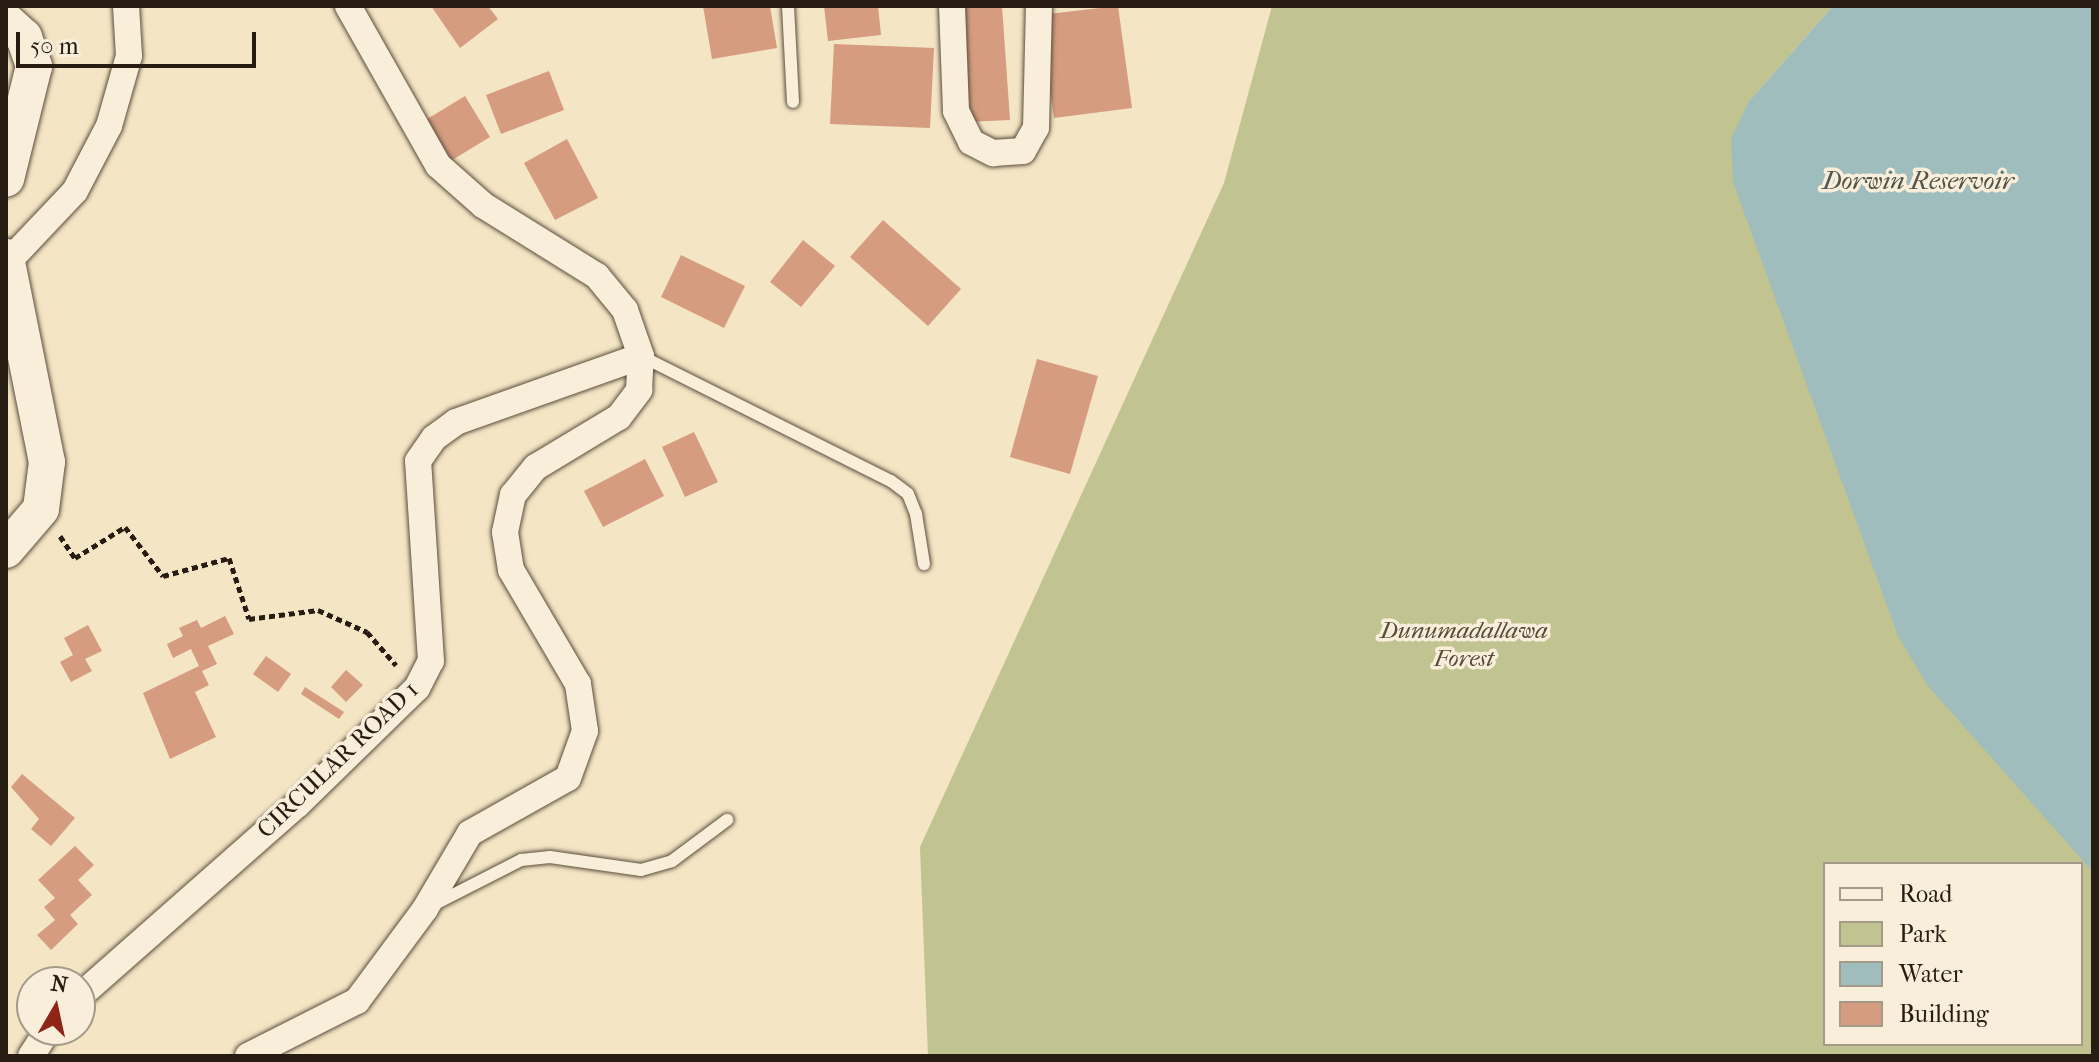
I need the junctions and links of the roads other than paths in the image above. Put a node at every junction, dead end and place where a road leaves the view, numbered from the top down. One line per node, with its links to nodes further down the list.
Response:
1 (126, 6): 10 (street)
2 (348, 6): 11 (street)
3 (788, 6): 7 (lane)
4 (952, 6): 5 (street)
5 (1039, 6)
6 (6, 21): 8 (street)
7 (793, 102)
8 (6, 179)
9 (6, 257): 10 (street)
10 (6, 264): 12 (street)
11 (641, 356): 13 (lane); 15 (street); 16 (street, CIRCULAR ROAD 1)
12 (6, 550)
13 (924, 564)
14 (727, 820): 15 (lane)
15 (425, 909): 17 (street)
16 (96, 982)
17 (248, 1056)

